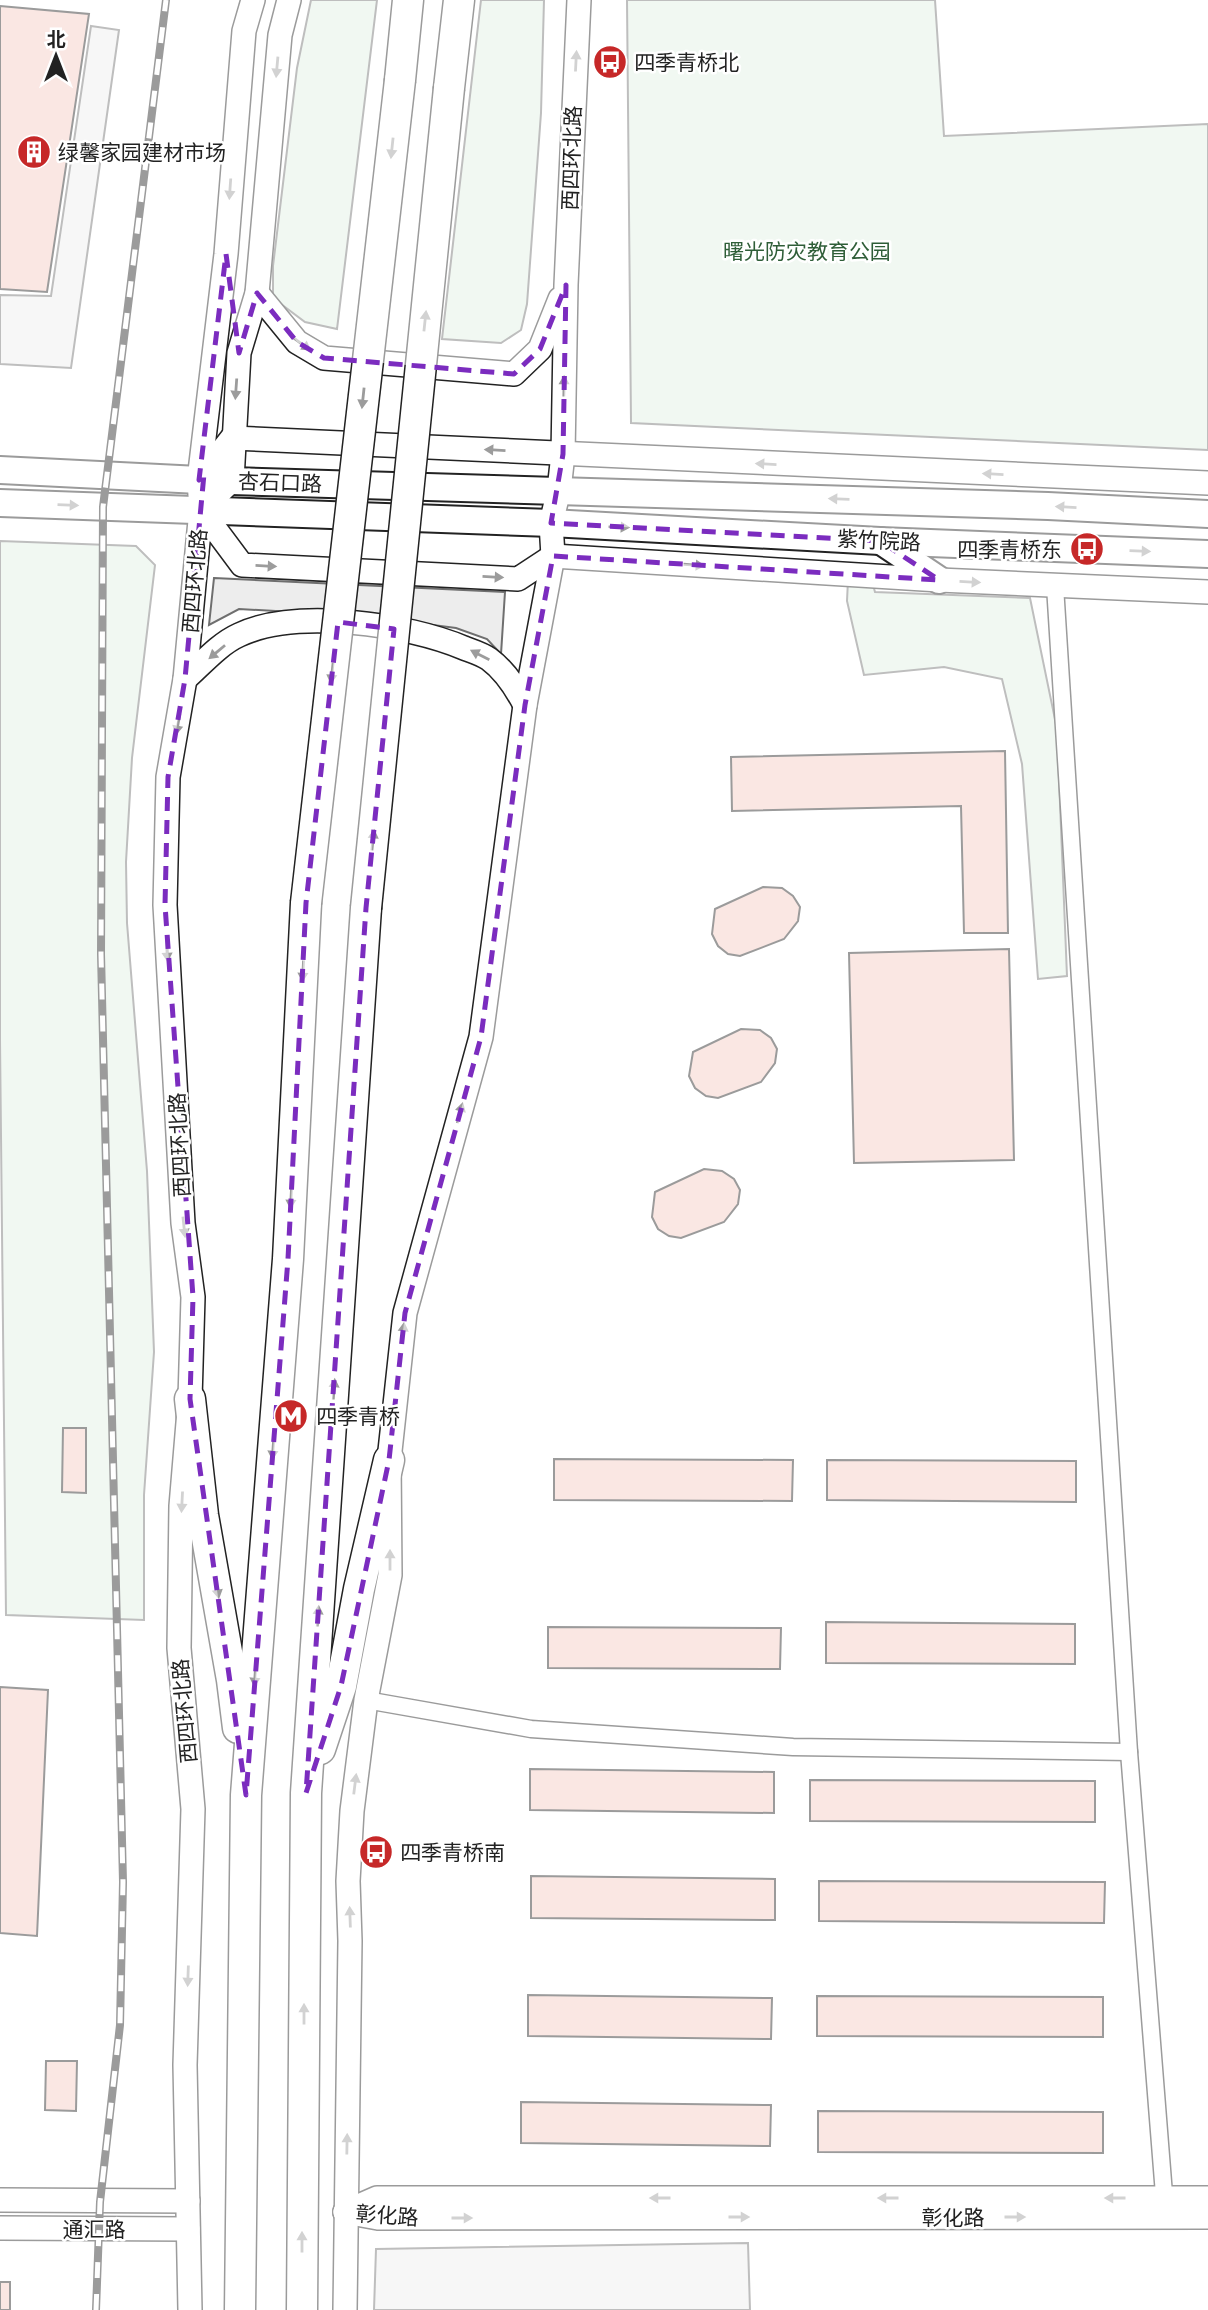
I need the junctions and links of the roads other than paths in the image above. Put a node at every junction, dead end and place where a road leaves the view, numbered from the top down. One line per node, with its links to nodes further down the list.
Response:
1 (253, 0): 6 (street, one-way to 6)
2 (289, 0): 8 (street, one-way to 8)
3 (408, 0): 34 (highway, one-way to 34, bridge)
4 (459, 0): 33 (highway, one-way to 4, bridge)
5 (579, 0): 7 (street, 西四环北路, one-way to 5)
6 (226, 254): 9 (street); 13 (street)
7 (566, 285): 8 (street, one-way to 7); 11 (street, 西四环北路, one-way to 7)
8 (257, 293): 9 (street)
9 (239, 353): 10 (street, one-way to 10)
10 (232, 438): 11 (street, one-way to 10); 13 (street); 14 (street)
11 (563, 454): 15 (street, one-way to 11); 16 (street, 西四环北路)
12 (0, 470): 13 (main road, 杏石口路)
13 (199, 480): 14 (main road, 杏石口路); 18 (street)
14 (232, 480): 16 (main road, 杏石口路); 18 (street, 西四环北路)
15 (1208, 483)
16 (559, 490): 19 (main road, 紫竹院路, one-way to 16); 20 (street, 西四环北路)
17 (0, 503): 18 (main road, 杏石口路, one-way to 18)
18 (201, 510): 20 (main road, 杏石口路); 23 (street, one-way to 23); 27 (street, 西四环北路)
19 (1208, 514)
20 (551, 523): 21 (main road, 紫竹院路, one-way to 21); 23 (street, 西四环北路)
21 (880, 541): 22 (main road, 紫竹院路, one-way to 22); 24 (main road)
22 (1208, 554)
23 (553, 556): 24 (street, 紫竹院路, one-way to 24); 28 (street, 西四环北路)
24 (939, 580): 25 (street, 紫竹院路, one-way to 25)
25 (1055, 586): 26 (street, 紫竹院路); 32 (street)
26 (1208, 592)
27 (186, 679): 28 (street, one-way to 27); 29 (street, 西四环北路, one-way to 29)
28 (524, 705): 30 (street, 西四环北路, one-way to 28)
29 (190, 1399): 34 (highway, one-way to 34); 37 (street, 西四环北路, one-way to 37)
30 (389, 1460): 31 (street, 西四环北路, one-way to 30); 33 (highway)
31 (366, 1700): 32 (street); 39 (street, 西四环北路, one-way to 31)
32 (1129, 1752): 38 (street)
33 (306, 1793): 45 (highway, one-way to 33)
34 (246, 1795): 44 (highway)
35 (1208, 2198): 38 (street, 彰化路)
36 (0, 2200): 37 (street, 通汇路)
37 (188, 2201): 42 (street, 西四环北路)
38 (1165, 2208): 39 (street, 彰化路); 40 (street, 彰化路)
39 (345, 2212): 46 (street, 西四环北路)
40 (1208, 2217)
41 (0, 2228): 42 (street, 通汇路)
42 (188, 2230): 43 (street, 西四环北路)
43 (190, 2310)
44 (240, 2310)
45 (302, 2310)
46 (345, 2310)

